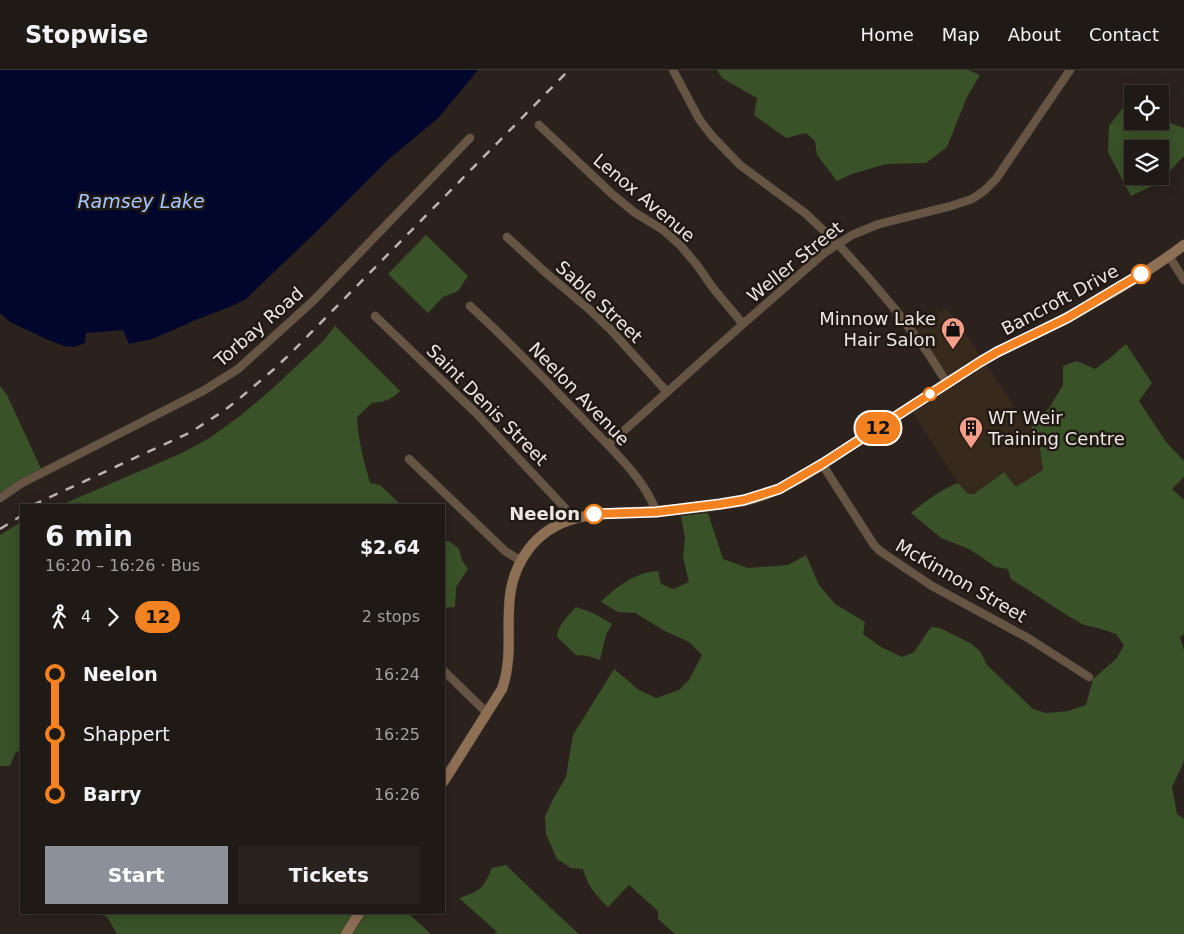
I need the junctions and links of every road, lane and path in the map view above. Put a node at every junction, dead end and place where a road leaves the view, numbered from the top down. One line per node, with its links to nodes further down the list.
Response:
1 (672, 70): 6 (street)
2 (1070, 70): 6 (street, Weller Street)
3 (539, 125): 12 (street, Lenox Avenue)
4 (470, 138): 18 (street, Torbay Road)
5 (507, 237): 14 (street, Sable Street)
6 (838, 244): 12 (street, Weller Street); 13 (street)
7 (1184, 245): 8 (main road, Bancroft Drive)
8 (1169, 256): 9 (street); 13 (main road, Bancroft Drive)
9 (1184, 280)
10 (470, 306): 15 (street, Neelon Avenue)
11 (375, 316): 20 (street, Saint Denis Street)
12 (743, 324): 14 (street, Weller Street)
13 (947, 383): 17 (main road, Bancroft Drive)
14 (667, 392): 15 (street, Weller Street)
15 (608, 445): 19 (street, Neelon Avenue)
16 (409, 459): 21 (street)
17 (822, 464): 19 (main road, Bancroft Drive); 23 (street, McKinnon Street)
18 (0, 498)
19 (656, 512): 20 (main road, Bancroft Drive)
20 (573, 520): 21 (main road, Bancroft Drive)
21 (521, 561): 24 (main road, Bancroft Drive)
22 (445, 672): 24 (street)
23 (1089, 678)
24 (487, 713): 25 (main road, Bancroft Drive)
25 (445, 778)
26 (359, 914): 27 (main road)
27 (346, 934)

